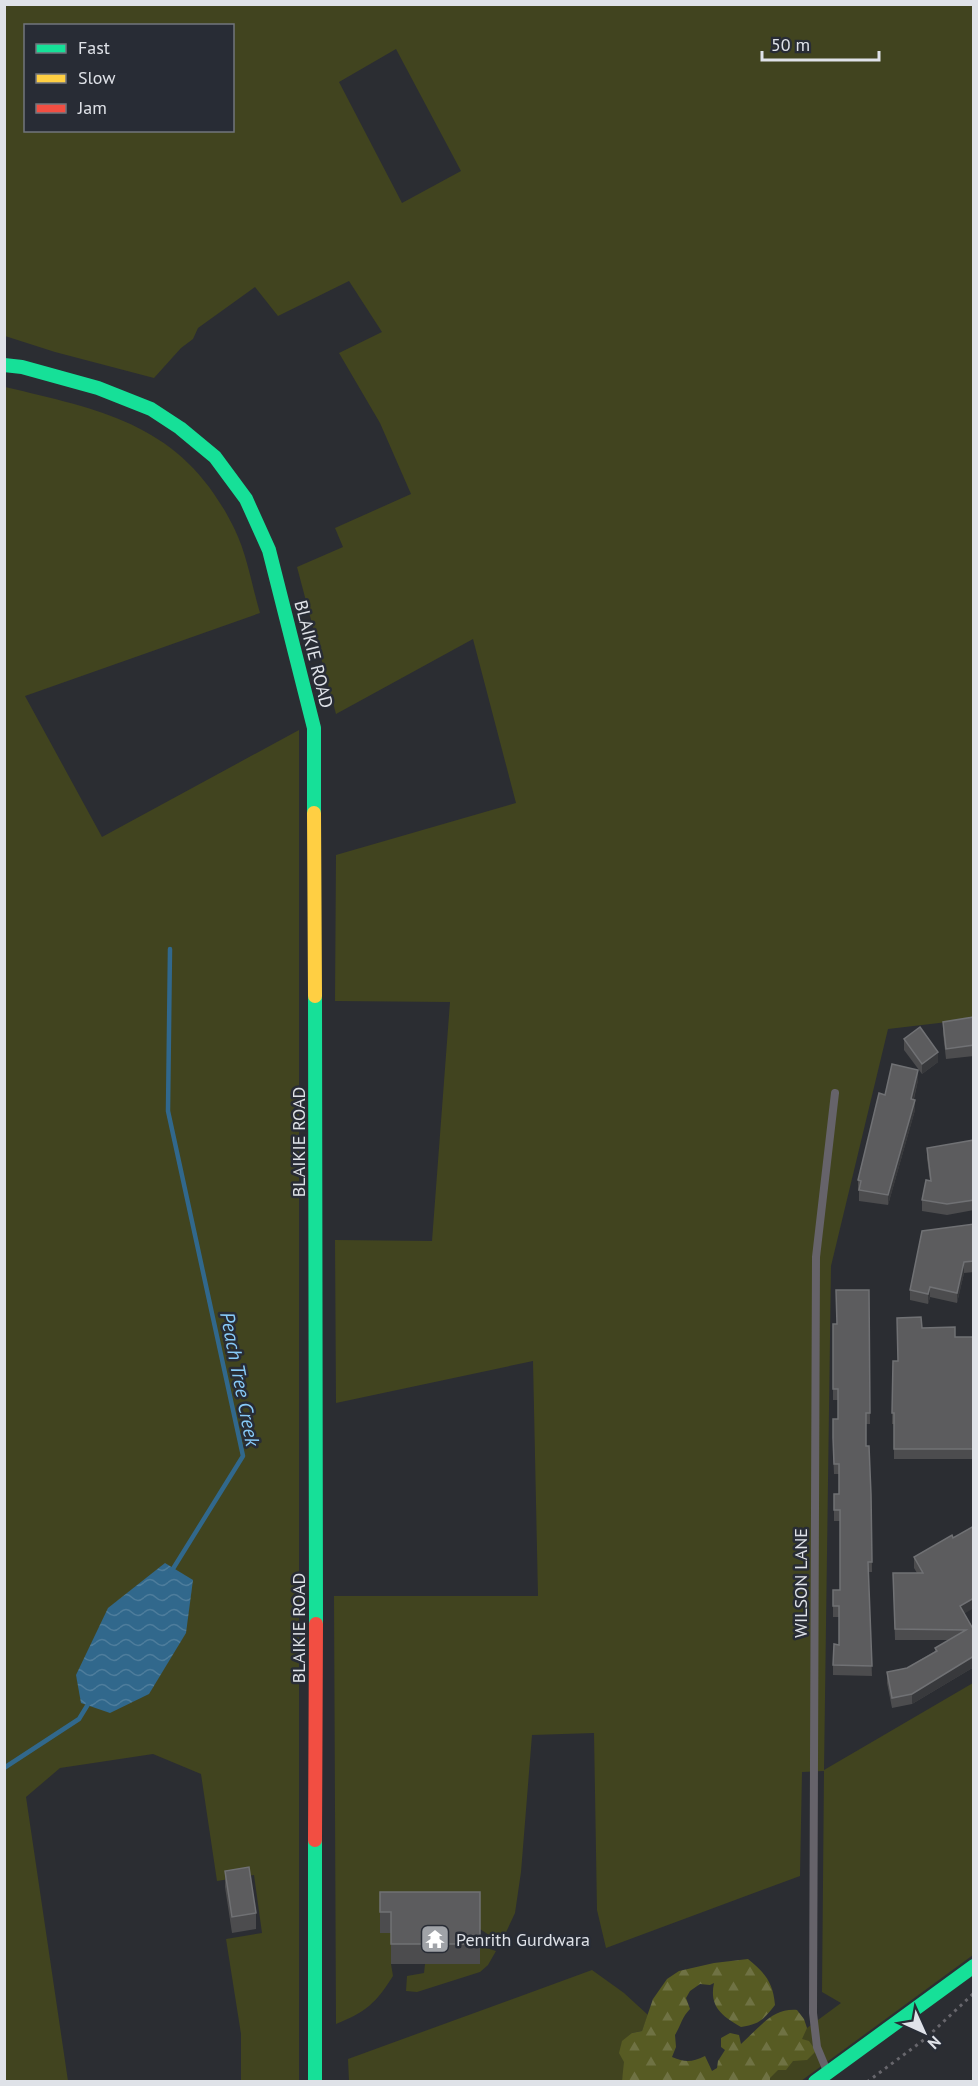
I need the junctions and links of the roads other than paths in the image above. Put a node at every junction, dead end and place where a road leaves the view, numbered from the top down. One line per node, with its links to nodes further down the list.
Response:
1 (4, 365): 5 (street, BLAIKIE ROAD)
2 (835, 1093): 4 (lane, WILSON LANE)
3 (974, 1966): 4 (street)
4 (828, 2072): 6 (street)
5 (315, 2082)
6 (815, 2082)

